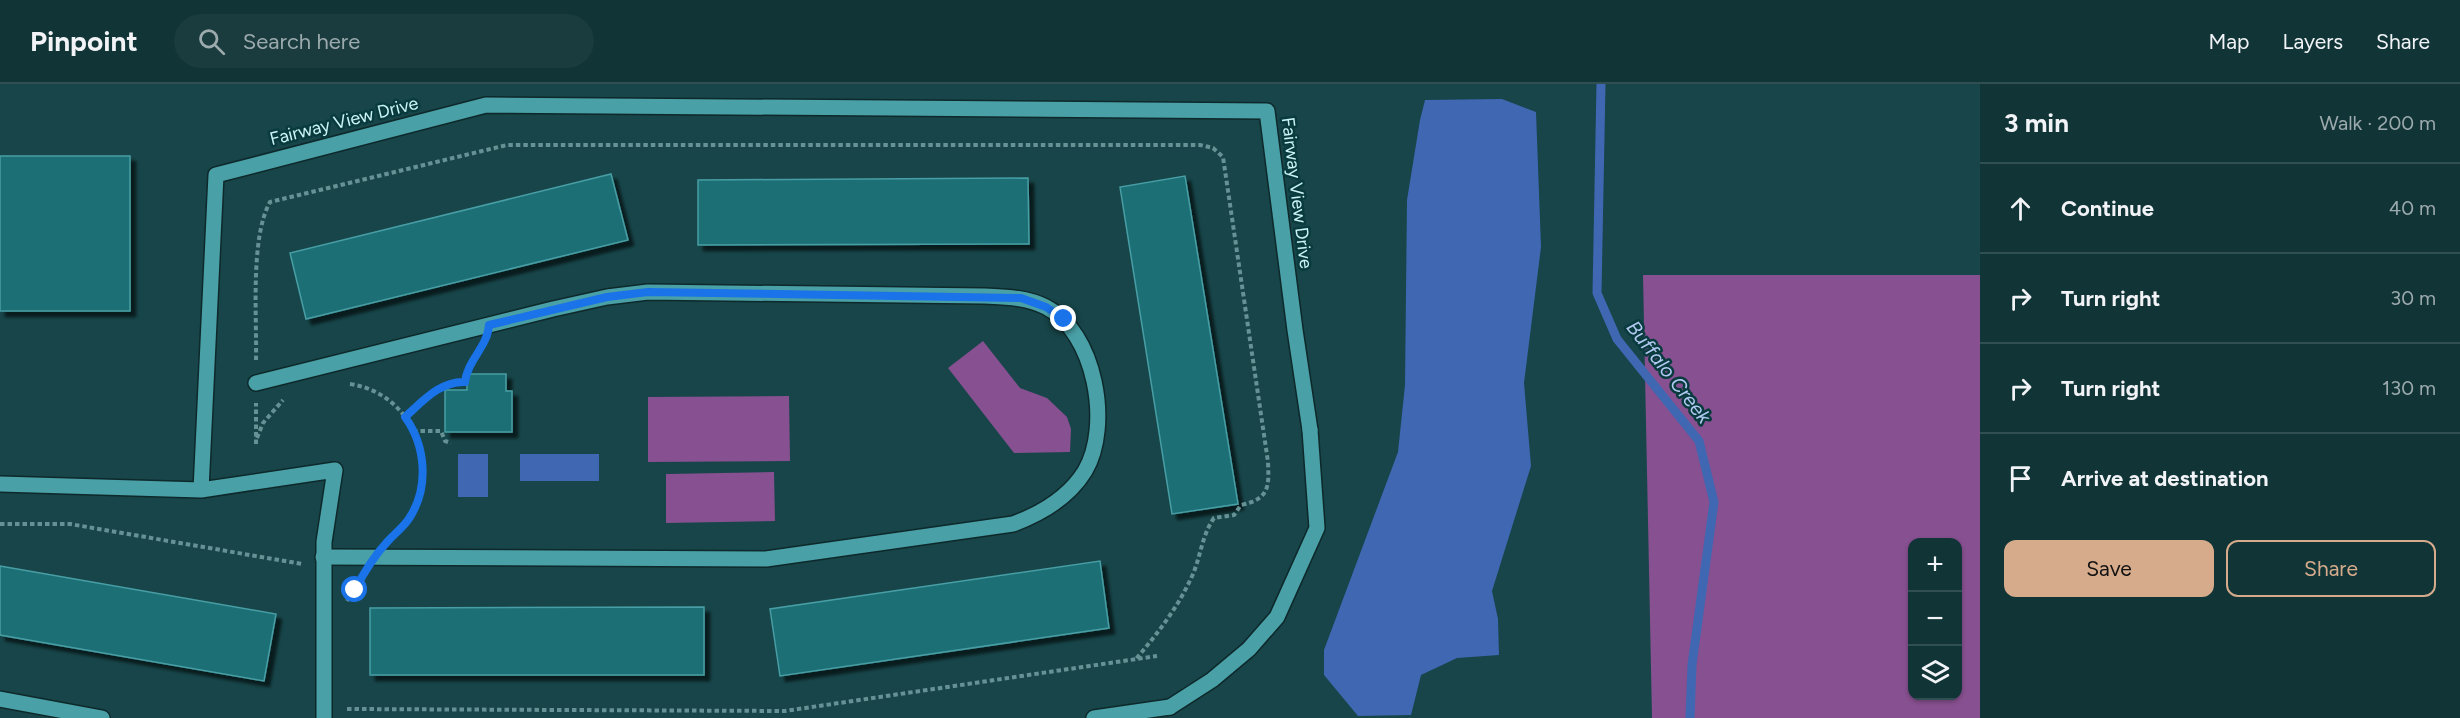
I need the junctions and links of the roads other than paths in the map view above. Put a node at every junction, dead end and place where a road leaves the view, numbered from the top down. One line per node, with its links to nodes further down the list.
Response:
1 (256, 383): 4 (street)
2 (0, 484): 3 (street)
3 (201, 490): 4 (street); 8 (street, Fairway View Drive)
4 (323, 563): 7 (street)
5 (0, 699): 6 (street)
6 (102, 718)
7 (324, 718)
8 (1094, 718)

